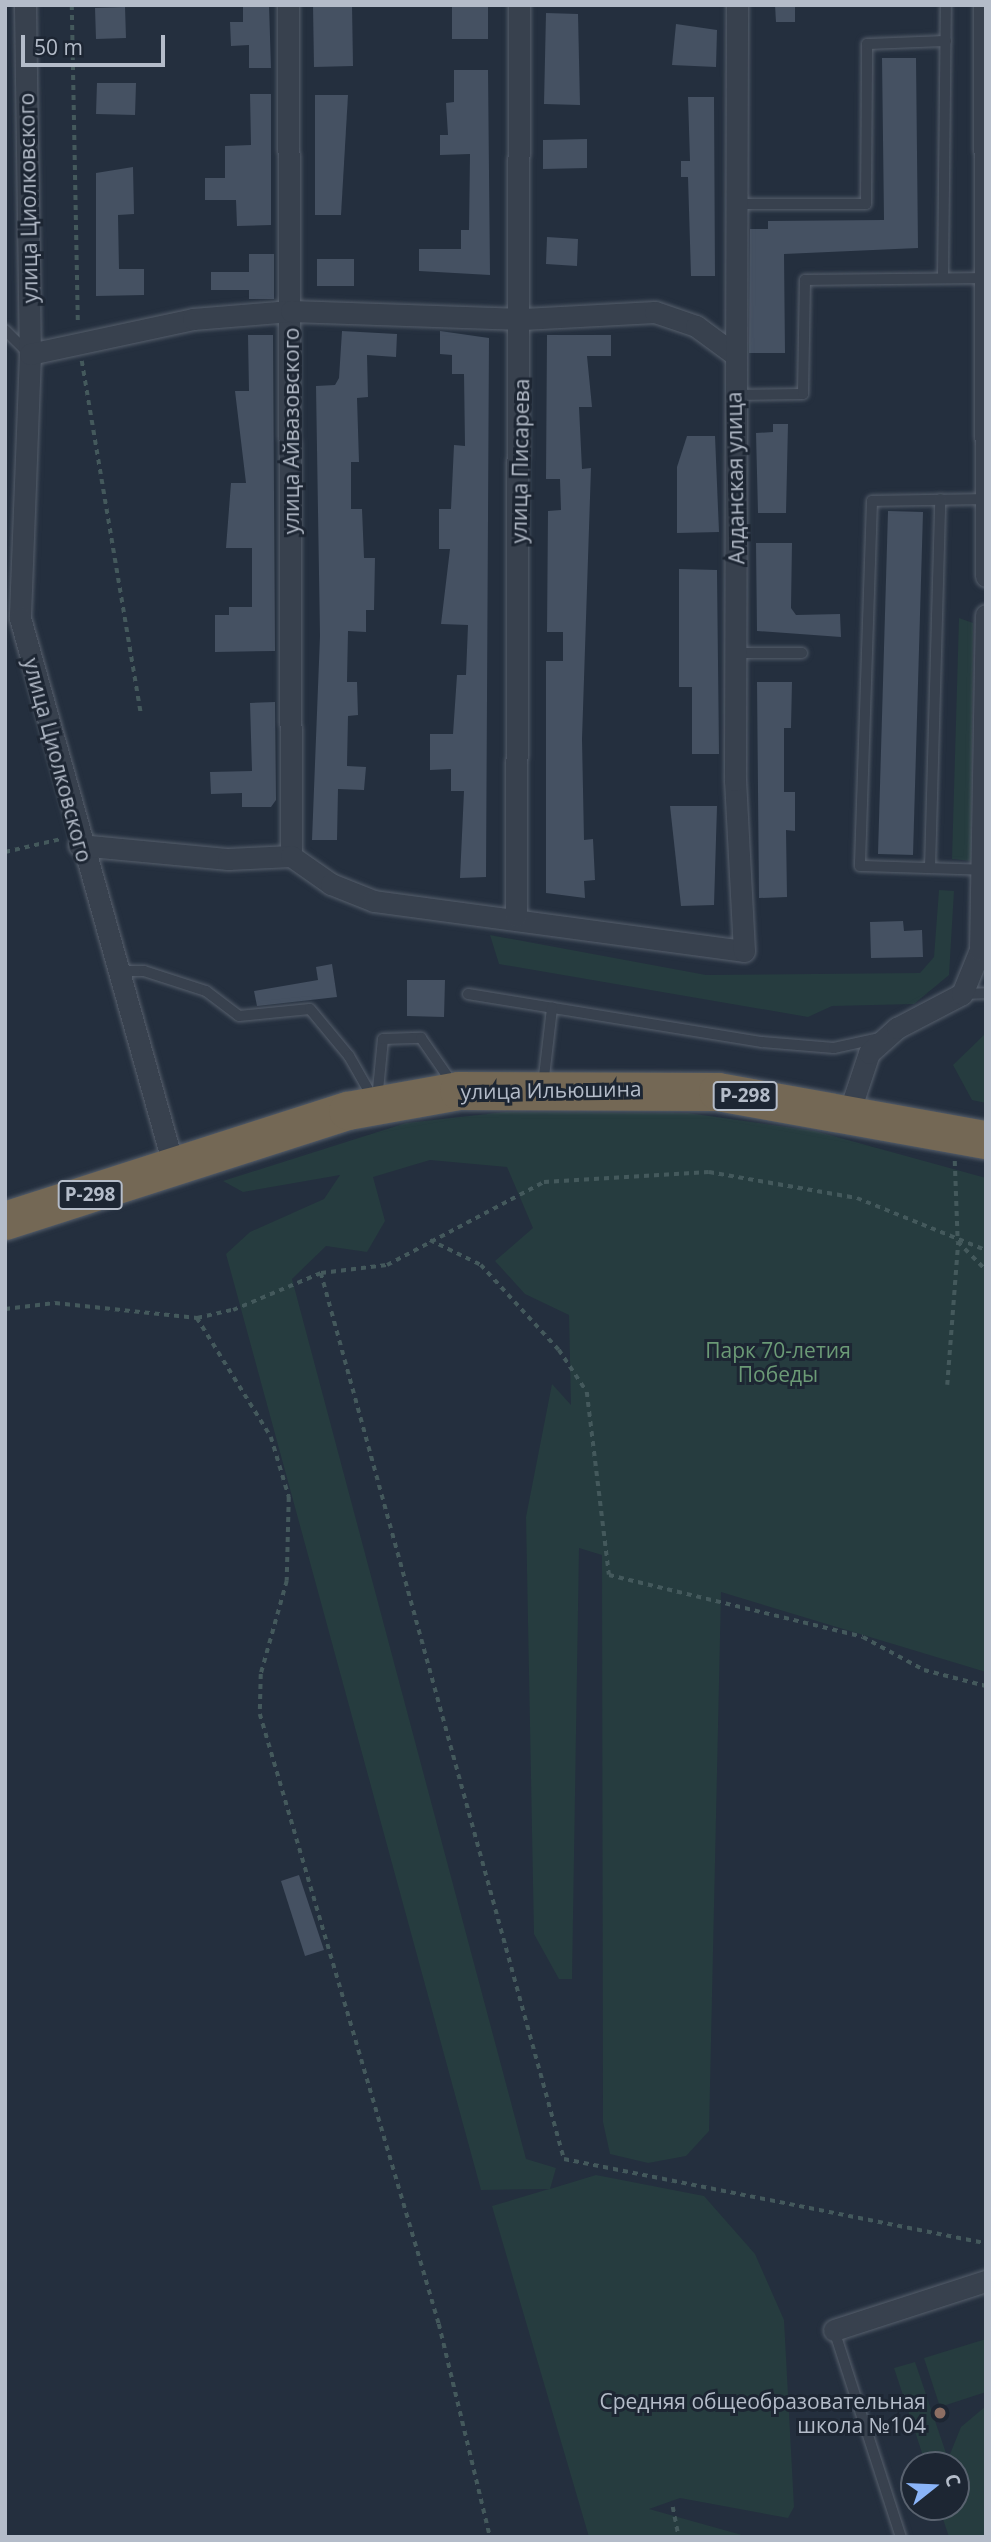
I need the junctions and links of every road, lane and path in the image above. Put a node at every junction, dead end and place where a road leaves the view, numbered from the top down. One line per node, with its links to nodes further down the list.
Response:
1 (25, 5): 15 (street, улица Циолковского)
2 (288, 5): 12 (street, улица Айвазовского)
3 (519, 5): 13 (street, улица Писарева)
4 (737, 5): 9 (street, Алданская улица)
5 (946, 5): 7 (lane)
6 (984, 5): 8 (street)
7 (946, 41): 9 (lane); 10 (lane)
8 (985, 136): 11 (street)
9 (735, 204): 16 (street, Алданская улица)
10 (943, 278): 11 (lane); 17 (lane)
11 (984, 278): 19 (street)
12 (291, 312): 13 (street); 15 (street); 26 (street, улица Айвазовского)
13 (522, 319): 16 (street); 29 (street, улица Писарева)
14 (5, 330): 15 (lane)
15 (30, 354): 24 (street, улица Циолковского)
16 (734, 354): 17 (street, Алданская улица)
17 (733, 395): 22 (street, Алданская улица)
18 (940, 499): 19 (lane); 27 (lane); 27 (lane)
19 (984, 499): 20 (street)
20 (986, 576)
21 (986, 615): 28 (street)
22 (740, 653): 23 (lane); 29 (street, Алданская улица)
23 (802, 653)
24 (78, 840): 25 (path); 26 (street); 31 (street, улица Циолковского)
25 (5, 852)
26 (290, 856): 29 (street)
27 (930, 868): 28 (lane)
28 (985, 870): 30 (street)
29 (516, 916)
30 (983, 950): 32 (street)
31 (120, 971): 39 (lane); 42 (street, улица Циолковского)
32 (962, 993): 33 (lane); 36 (street)
33 (986, 993)
34 (468, 994): 35 (lane)
35 (552, 1007): 36 (lane); 37 (lane)
36 (886, 1037): 40 (street)
37 (543, 1087): 38 (highway, улица Ильюшина / Р-298); 40 (highway, улица Ильюшина / Р-298)
38 (459, 1091): 39 (highway, улица Ильюшина / Р-298); 39 (lane)
39 (377, 1106): 42 (highway, улица Ильюшина / Р-298)
40 (849, 1113): 41 (highway, улица Ильюшина / Р-298)
41 (971, 1137): 45 (path)
42 (174, 1168): 43 (highway, улица Ильюшина / Р-298)
43 (5, 1221)
44 (430, 1240): 45 (path); 48 (path); 52 (path)
45 (958, 1242): 46 (path); 47 (path); 51 (path)
46 (986, 1250)
47 (986, 1270)
48 (321, 1273): 50 (path); 53 (path)
49 (5, 1309): 50 (path)
50 (197, 1318): 57 (path)
51 (947, 1385)
52 (986, 1686)
53 (986, 2243)
54 (986, 2281): 55 (street)
55 (834, 2330): 59 (lane)
56 (673, 2507): 58 (path)
57 (491, 2537)
58 (679, 2537)
59 (901, 2537)

